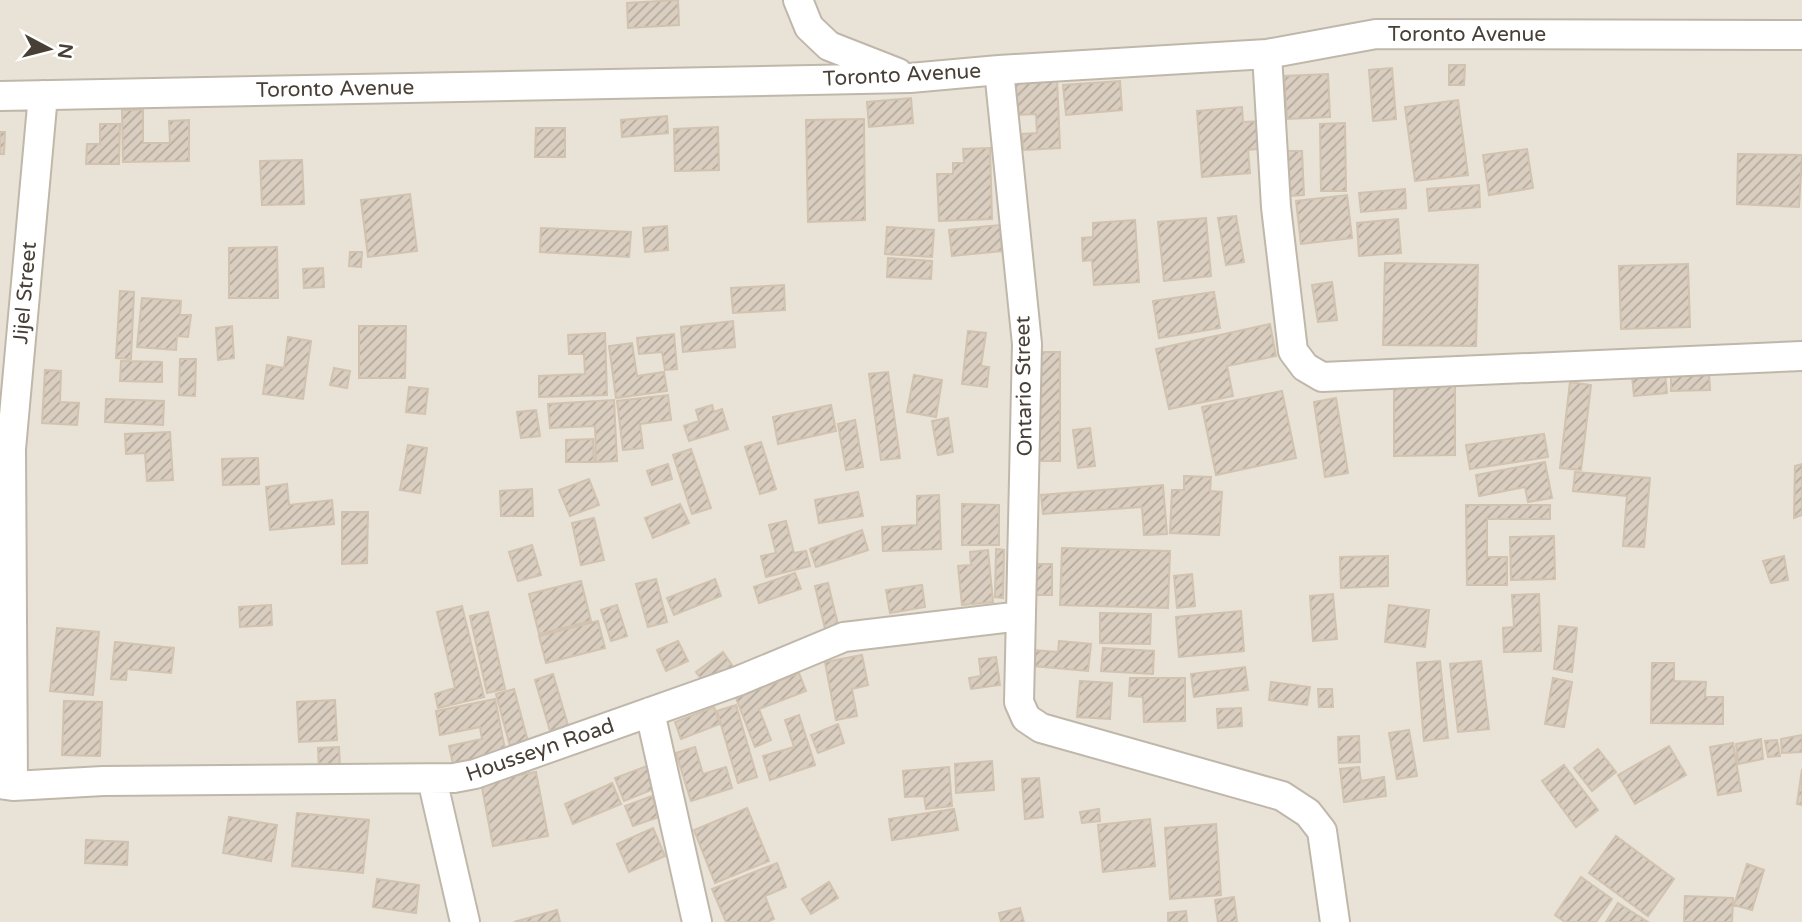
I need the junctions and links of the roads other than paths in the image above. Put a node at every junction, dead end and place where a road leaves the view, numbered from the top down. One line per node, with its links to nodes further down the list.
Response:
1 (798, 0): 5 (street)
2 (1802, 35): 3 (street, Toronto Avenue)
3 (1267, 54): 4 (street, Toronto Avenue); 8 (street)
4 (999, 70): 5 (street, Toronto Avenue); 9 (street, Ontario Street)
5 (910, 78): 6 (street, Toronto Avenue)
6 (44, 95): 7 (street, Toronto Avenue); 12 (street, Jijel Street)
7 (0, 96)
8 (1802, 356)
9 (1021, 616): 10 (street, Housseyn Road); 15 (street, Ontario Street)
10 (650, 712): 11 (street, Housseyn Road); 14 (street)
11 (432, 779): 12 (street, Housseyn Road); 13 (street)
12 (6, 785)
13 (466, 922)
14 (697, 922)
15 (1335, 922)

